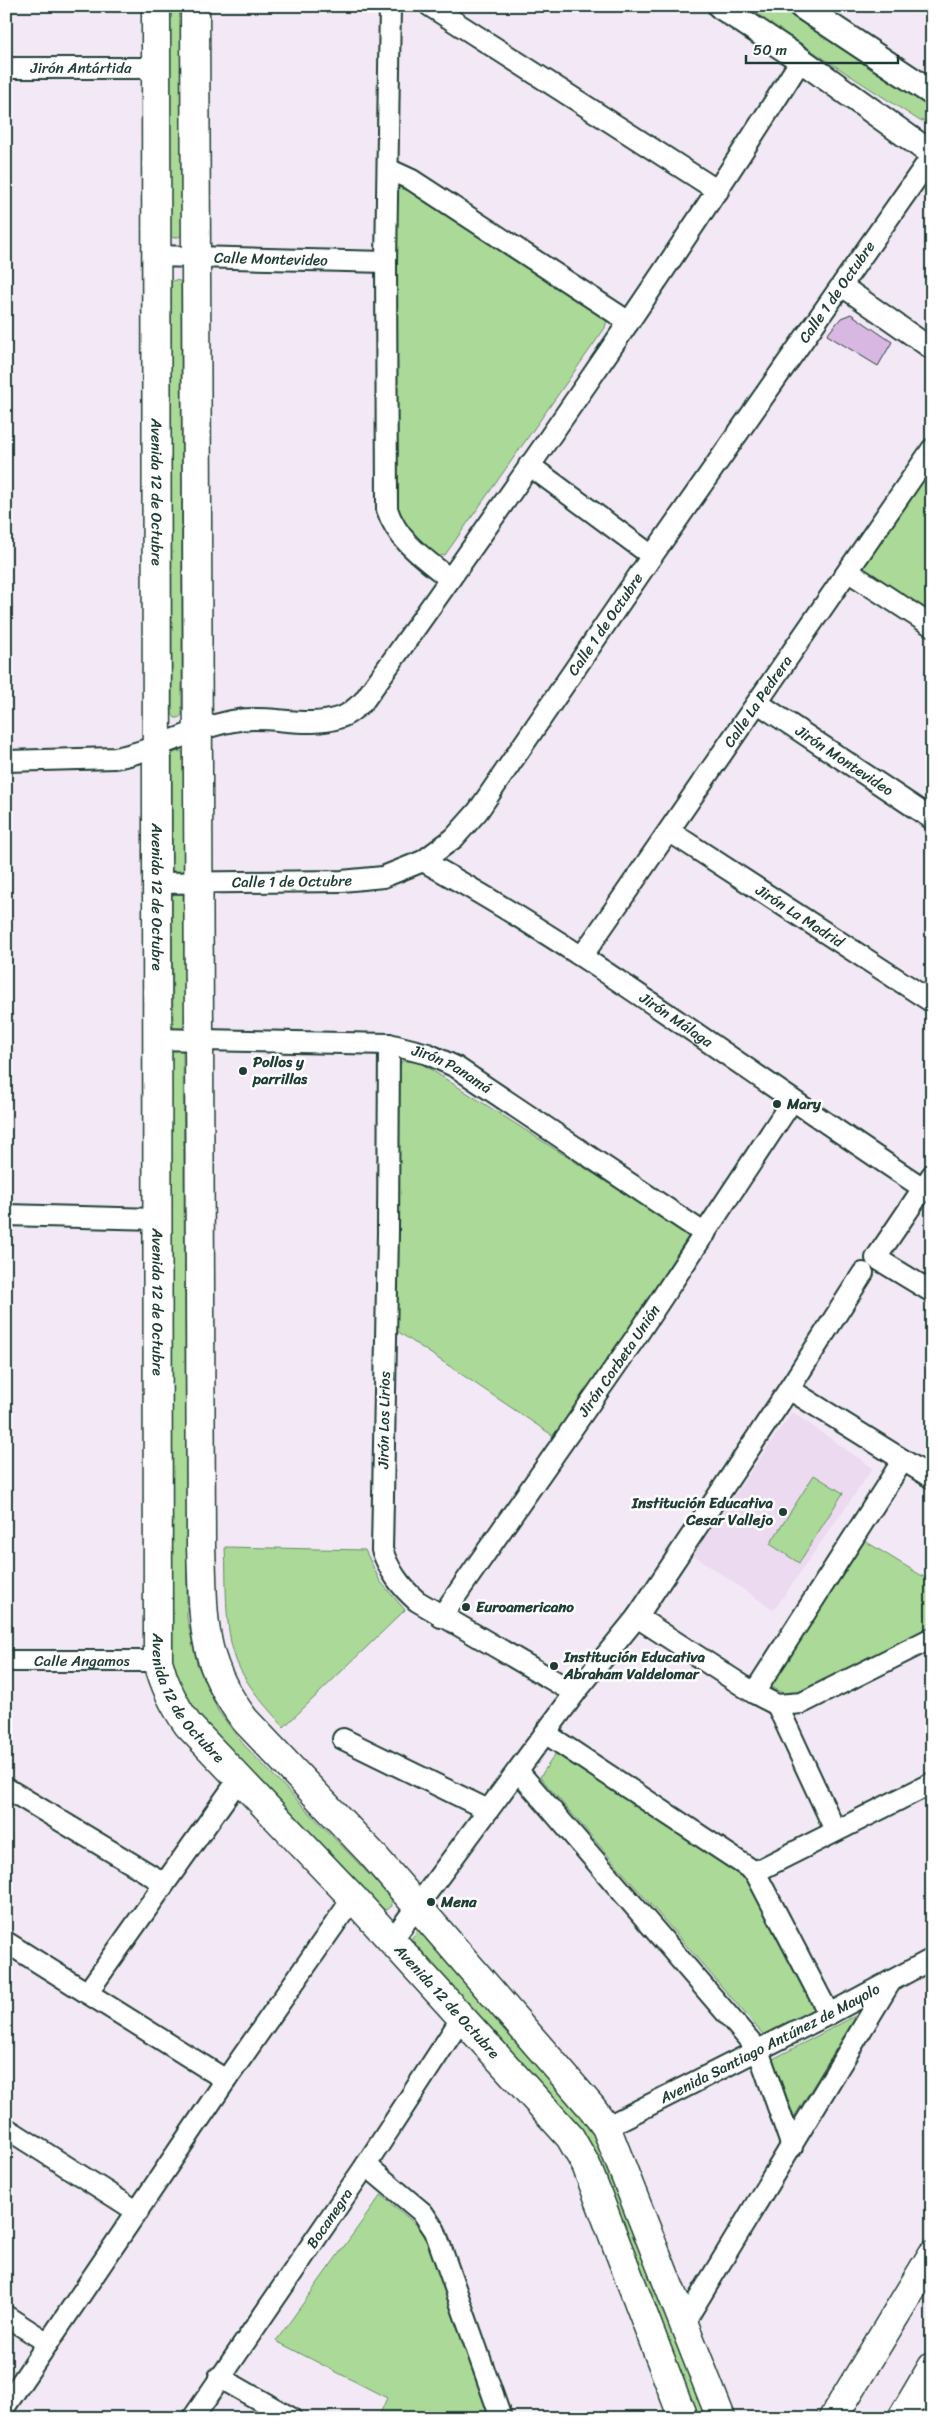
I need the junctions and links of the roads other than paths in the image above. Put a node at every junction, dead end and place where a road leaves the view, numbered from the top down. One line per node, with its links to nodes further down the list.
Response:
1 (156, 6): 9 (main road, Avenida 12 de Octubre)
2 (195, 6): 15 (main road, Avenida 12 de Octubre)
3 (390, 6): 12 (street)
4 (430, 6): 13 (street)
5 (720, 6): 7 (street)
6 (801, 6): 10 (street)
7 (801, 60): 11 (street); 13 (street)
8 (6, 68): 9 (street, Jirón Antártida)
9 (156, 68): 14 (main road, Avenida 12 de Octubre)
10 (932, 93)
11 (932, 155): 17 (street, Calle 1 de Octubre)
12 (388, 169): 16 (street); 18 (street)
13 (718, 191): 18 (street)
14 (156, 256): 15 (street, Calle Montevideo); 28 (main road, Avenida 12 de Octubre)
15 (196, 257): 16 (street, Calle Montevideo); 27 (main road, Avenida 12 de Octubre)
16 (386, 262): 24 (street)
17 (842, 286): 19 (street); 22 (street, Calle 1 de Octubre)
18 (630, 322): 21 (street)
19 (932, 349)
20 (932, 449): 23 (street, Calle La Pedrera)
21 (529, 465): 22 (street); 24 (street)
22 (652, 556): 32 (street, Calle 1 de Octubre)
23 (849, 572): 25 (street); 26 (street, Calle La Pedrera)
24 (450, 579): 27 (street)
25 (932, 626)
26 (758, 703): 30 (street, Jirón Montevideo); 31 (street, Calle La Pedrera)
27 (198, 732): 28 (street); 34 (main road, Avenida 12 de Octubre)
28 (156, 745): 29 (street); 33 (main road, Avenida 12 de Octubre)
29 (6, 761)
30 (932, 819)
31 (669, 831): 35 (street, Calle La Pedrera); 36 (street, Jirón La Madrid)
32 (424, 861): 34 (street, Calle 1 de Octubre); 35 (street, Jirón Málaga)
33 (156, 883): 34 (street, Calle 1 de Octubre); 37 (main road, Avenida 12 de Octubre)
34 (199, 883): 38 (main road, Avenida 12 de Octubre)
35 (583, 955): 40 (street, Jirón Málaga)
36 (932, 1002)
37 (156, 1039): 38 (street, Jirón Panamá); 43 (main road, Avenida 12 de Octubre)
38 (199, 1040): 39 (street, Jirón Panamá); 69 (main road, Avenida 12 de Octubre)
39 (389, 1044): 44 (street, Jirón Panamá); 50 (street, Jirón Los Lirios)
40 (792, 1101): 41 (street, Jirón Málaga); 44 (street, Jirón Corbeta Unión)
41 (928, 1182): 46 (street)
42 (6, 1215): 43 (street)
43 (156, 1218): 54 (main road, Avenida 12 de Octubre)
44 (705, 1234): 50 (street, Jirón Corbeta Unión)
45 (863, 1273): 47 (street)
46 (932, 1292)
47 (789, 1389): 48 (street); 51 (street)
48 (903, 1460): 49 (street); 56 (street)
49 (932, 1478)
50 (442, 1617): 55 (street, Jirón Los Lirios)
51 (636, 1617): 55 (street); 56 (street)
52 (932, 1638): 57 (street)
53 (6, 1661): 54 (street, Calle Angamos)
54 (158, 1661): 61 (main road, Avenida 12 de Octubre)
55 (575, 1693): 58 (street)
56 (754, 1693): 57 (street)
57 (777, 1705): 65 (street)
58 (545, 1733): 60 (street); 66 (street)
59 (344, 1739): 64 (street)
60 (518, 1771): 64 (street); 77 (street)
61 (238, 1779): 67 (street); 68 (main road, Avenida 12 de Octubre)
62 (932, 1783): 65 (street)
63 (6, 1788): 67 (street)
64 (488, 1810): 69 (street)
65 (836, 1830): 66 (street)
66 (755, 1872): 75 (street)
67 (164, 1884): 74 (street)
68 (353, 1898): 70 (main road, Avenida 12 de Octubre); 78 (street)
69 (417, 1906): 70 (street); 80 (main road, Avenida 12 de Octubre)
70 (392, 1940): 76 (main road, Avenida 12 de Octubre)
71 (6, 1942): 74 (street)
72 (932, 1959): 73 (street, Avenida Santiago Antúnez de Mayolo)
73 (891, 1981): 75 (street, Avenida Santiago Antúnez de Mayolo); 81 (street)
74 (87, 1993): 78 (street)
75 (829, 2014): 77 (street, Avenida Santiago Antúnez de Mayolo)
76 (463, 2016): 82 (street, Bocanegra); 95 (main road, Avenida 12 de Octubre)
77 (758, 2050): 80 (street, Avenida Santiago Antúnez de Mayolo); 81 (street)
78 (226, 2080): 83 (street)
79 (6, 2128): 83 (street)
80 (606, 2128): 86 (main road, Avenida 12 de Octubre)
81 (792, 2147): 86 (street)
82 (366, 2165): 89 (street, Bocanegra); 94 (street)
83 (138, 2212): 87 (street)
84 (932, 2256): 97 (main road)
85 (6, 2316): 87 (street)
86 (684, 2323): 96 (main road, Avenida 12 de Octubre)
87 (48, 2343): 90 (street)
88 (932, 2367): 91 (main road)
89 (220, 2377): 92 (street, Bocanegra); 93 (street)
90 (6, 2405)
91 (913, 2411)
92 (193, 2418)
93 (291, 2418)
94 (501, 2418)
95 (684, 2418)
96 (721, 2418)
97 (833, 2418)

